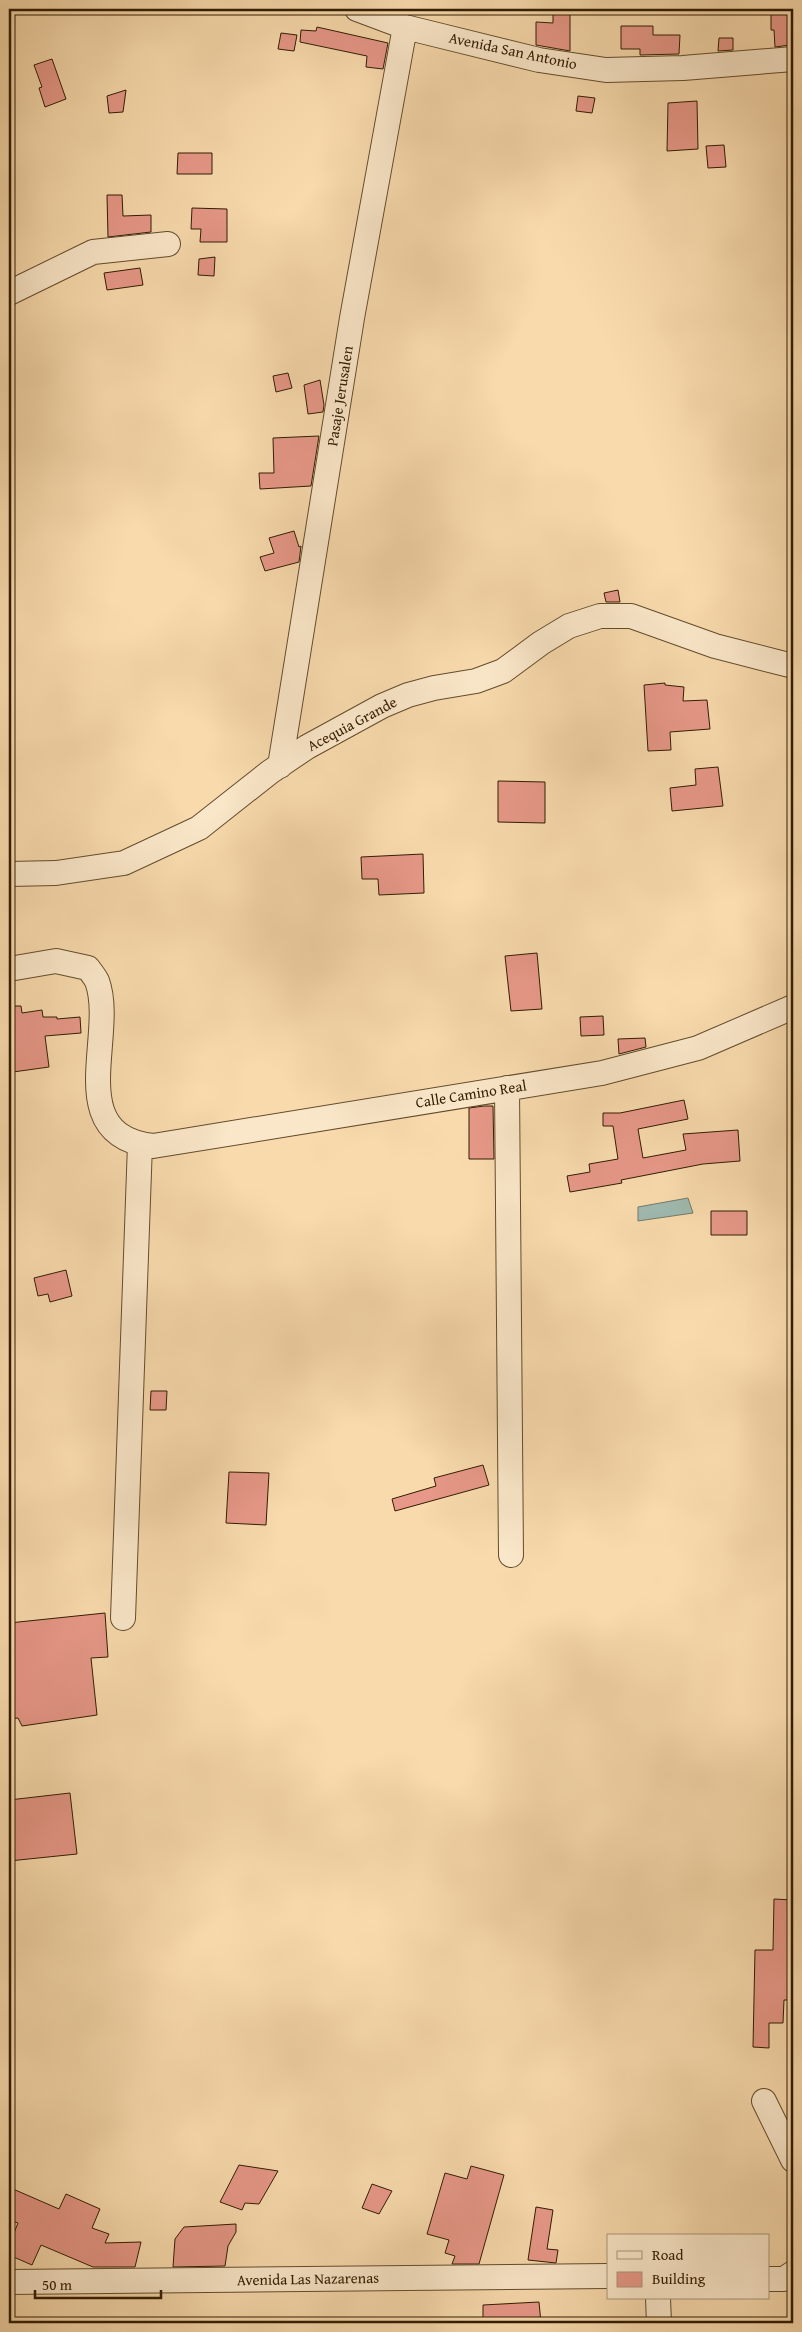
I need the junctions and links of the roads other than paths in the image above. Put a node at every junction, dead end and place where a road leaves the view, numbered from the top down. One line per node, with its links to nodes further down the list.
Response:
1 (357, 9): 2 (street, Avenida San Antonio)
2 (405, 27): 3 (street, Avenida San Antonio); 7 (street, Pasaje Jerusalen)
3 (793, 59)
4 (168, 244): 5 (street)
5 (9, 293)
6 (793, 666): 7 (street, Acequia Grande)
7 (280, 766): 8 (street, Acequia Grande)
8 (9, 874)
9 (9, 969): 12 (street)
10 (793, 1006): 11 (street, Calle Camino Real)
11 (507, 1088): 12 (street, Calle Camino Real); 13 (street)
12 (140, 1144): 14 (street)
13 (511, 1554)
14 (123, 1618)
15 (764, 2101): 16 (street)
16 (793, 2160)
17 (793, 2273): 19 (street)
18 (607, 2276): 20 (street, Avenida Las Nazarenas)
19 (770, 2279)
20 (9, 2282)
21 (658, 2300): 22 (street)
22 (659, 2323)

